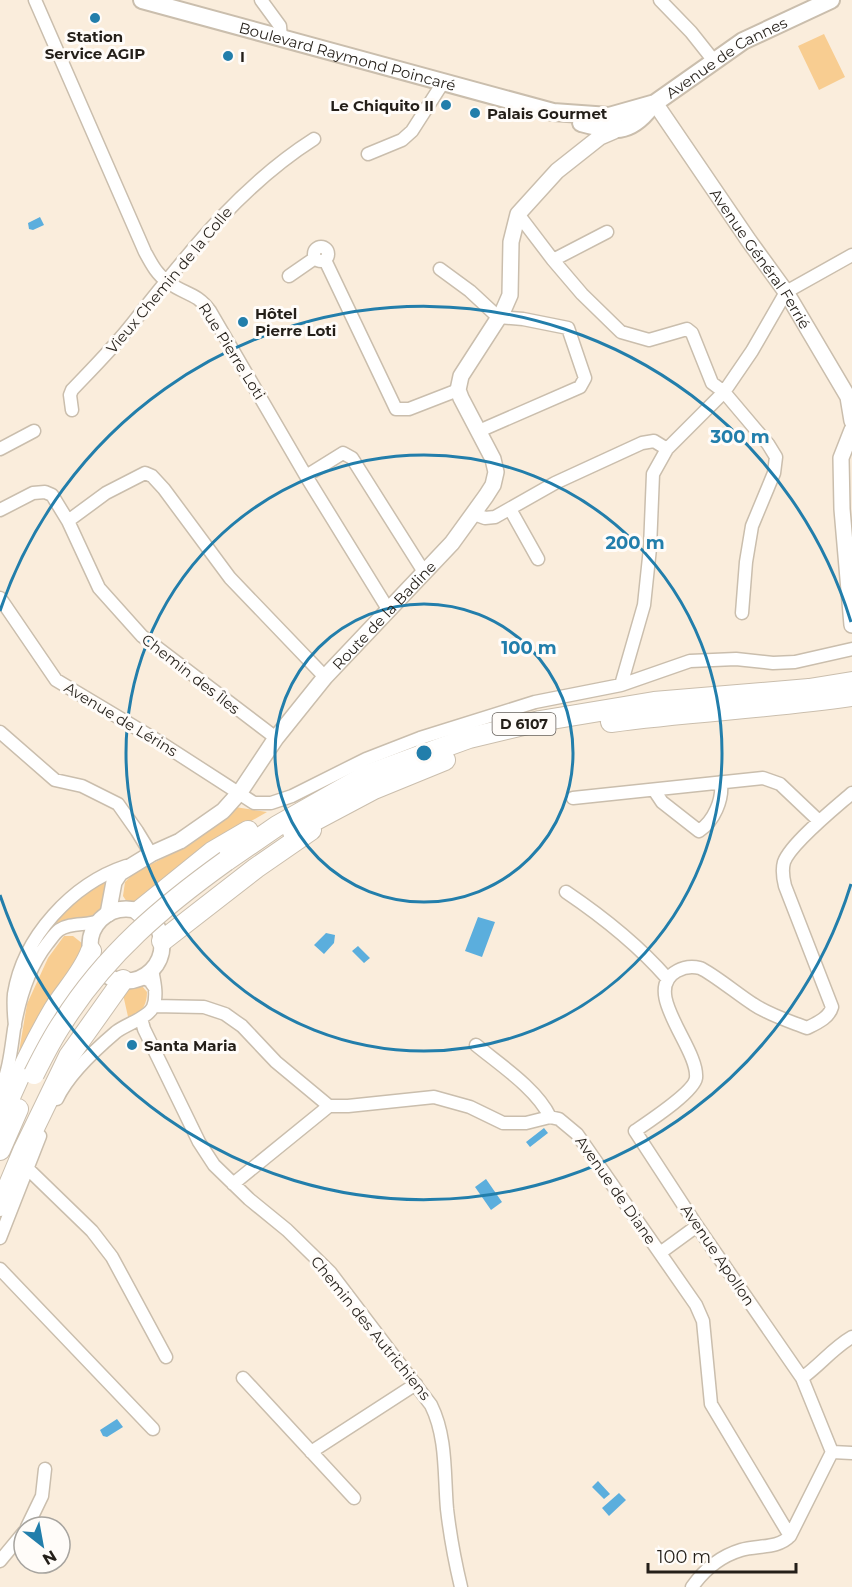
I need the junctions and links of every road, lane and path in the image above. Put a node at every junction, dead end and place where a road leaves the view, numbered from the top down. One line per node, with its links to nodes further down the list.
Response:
1 (35, 0): 23 (street, Rue Pierre Loti)
2 (142, 0): 6 (main road, Boulevard Raymond Poincaré)
3 (261, 0): 6 (street)
4 (660, 0): 7 (street)
5 (831, 0): 7 (main road, Avenue de Cannes)
6 (281, 38): 8 (main road, Boulevard Raymond Poincaré)
7 (714, 61): 9 (main road, Avenue de Cannes)
8 (444, 81): 10 (main road, Boulevard Raymond Poincaré); 14 (street)
9 (655, 103): 12 (main road, Avenue de Cannes); 12 (main road, Avenue de Cannes); 24 (street, Avenue Général Ferrié)
10 (553, 112): 11 (main road, Boulevard Raymond Poincaré); 12 (main road, Boulevard Raymond Poincaré)
11 (575, 121): 12 (main road, Boulevard Raymond Poincaré); 15 (street)
12 (607, 121): 15 (street); 16 (street)
13 (314, 139): 23 (street, Vieux Chemin de la Colle)
14 (368, 154)
15 (574, 157): 16 (street)
16 (536, 193): 17 (street)
17 (518, 214): 20 (street); 25 (street)
18 (607, 232): 20 (street)
19 (852, 255): 24 (street)
20 (553, 260): 27 (street)
21 (440, 269): 25 (street)
22 (289, 276): 26 (street)
23 (165, 281): 28 (street, Vieux Chemin de la Colle); 35 (street, Rue Pierre Loti)
24 (786, 292): 27 (street); 29 (street, Avenue Général Ferrié)
25 (498, 317): 26 (street); 32 (street)
26 (458, 390): 32 (street, Route de la Badine)
27 (724, 392): 34 (street); 45 (street)
28 (72, 410)
29 (852, 421)
30 (852, 430): 39 (street)
31 (34, 431): 33 (street)
32 (478, 432): 38 (street, Route de la Badine)
33 (0, 449)
34 (667, 449): 36 (street); 50 (street)
35 (306, 476): 42 (street); 44 (street, Rue Pierre Loti)
36 (510, 509): 38 (street); 41 (street)
37 (0, 510): 40 (street, Chemin des Îles)
38 (474, 514): 42 (street, Route de la Badine)
39 (848, 519): 46 (street)
40 (68, 521): 48 (street); 53 (street, Chemin des Îles)
41 (538, 559)
42 (424, 572): 44 (street, Route de la Badine)
43 (0, 597): 57 (street, Avenue de Lérins)
44 (388, 609): 48 (street, Route de la Badine)
45 (742, 613)
46 (852, 625)
47 (852, 650): 50 (street, Avenue de Lérins)
48 (325, 677): 53 (street, Route de la Badine)
49 (852, 682): 54 (highway, D 6107)
50 (621, 685): 57 (street, Avenue de Lérins)
51 (852, 696): 54 (highway, D 6107)
52 (0, 732): 61 (street)
53 (276, 738): 57 (street, Route de la Badine)
54 (370, 782): 64 (highway); 66 (highway); 74 (highway, D 6107)
55 (721, 782): 56 (street); 56 (street); 60 (street)
56 (654, 790): 59 (street)
57 (240, 792): 61 (street, Route de la Badine)
58 (852, 793): 60 (street)
59 (573, 798)
60 (819, 821): 69 (street)
61 (151, 854): 62 (street, Route de la Badine)
62 (133, 864): 64 (street, Route de la Badine); 72 (street, Route de la Badine)
63 (566, 892): 69 (street)
64 (117, 914): 65 (street, Route de la Badine); 66 (street); 67 (street)
65 (78, 925): 67 (street); 72 (street, Route de la Badine)
66 (162, 941): 68 (street)
67 (91, 944): 68 (street); 78 (highway)
68 (139, 976): 70 (street); 83 (highway)
69 (667, 978): 84 (street, Avenue Apollon)
70 (154, 1006): 71 (street); 76 (street)
71 (141, 1018): 80 (street); 81 (street, Chemin des Autrichiens)
72 (15, 1026): 75 (street, Route de la Badine)
73 (476, 1045): 77 (street)
74 (39, 1076): 79 (highway, D 6107); 82 (highway, D 6107)
75 (0, 1091)
76 (329, 1106): 77 (street); 81 (street)
77 (550, 1117): 86 (street, Avenue de Diane)
78 (0, 1122)
79 (0, 1150)
80 (27, 1168): 85 (street); 89 (street)
81 (233, 1184): 92 (street, Chemin des Autrichiens)
82 (0, 1189)
83 (0, 1206)
84 (697, 1226): 86 (street); 91 (street, Avenue Apollon)
85 (0, 1238)
86 (660, 1253): 100 (street, Avenue de Diane)
87 (0, 1269): 93 (street)
88 (852, 1337): 91 (street)
89 (166, 1357)
90 (243, 1378): 94 (street)
91 (802, 1378): 95 (street, Avenue Apollon)
92 (416, 1384): 94 (street); 103 (street, Chemin des Autrichiens)
93 (153, 1429)
94 (311, 1452): 98 (street)
95 (832, 1452): 96 (street); 100 (street)
96 (852, 1453)
97 (45, 1469): 99 (street)
98 (354, 1498)
99 (33, 1515)
100 (790, 1536): 104 (street)
101 (12, 1546): 102 (street)
102 (0, 1561)
103 (461, 1587)
104 (692, 1587)

